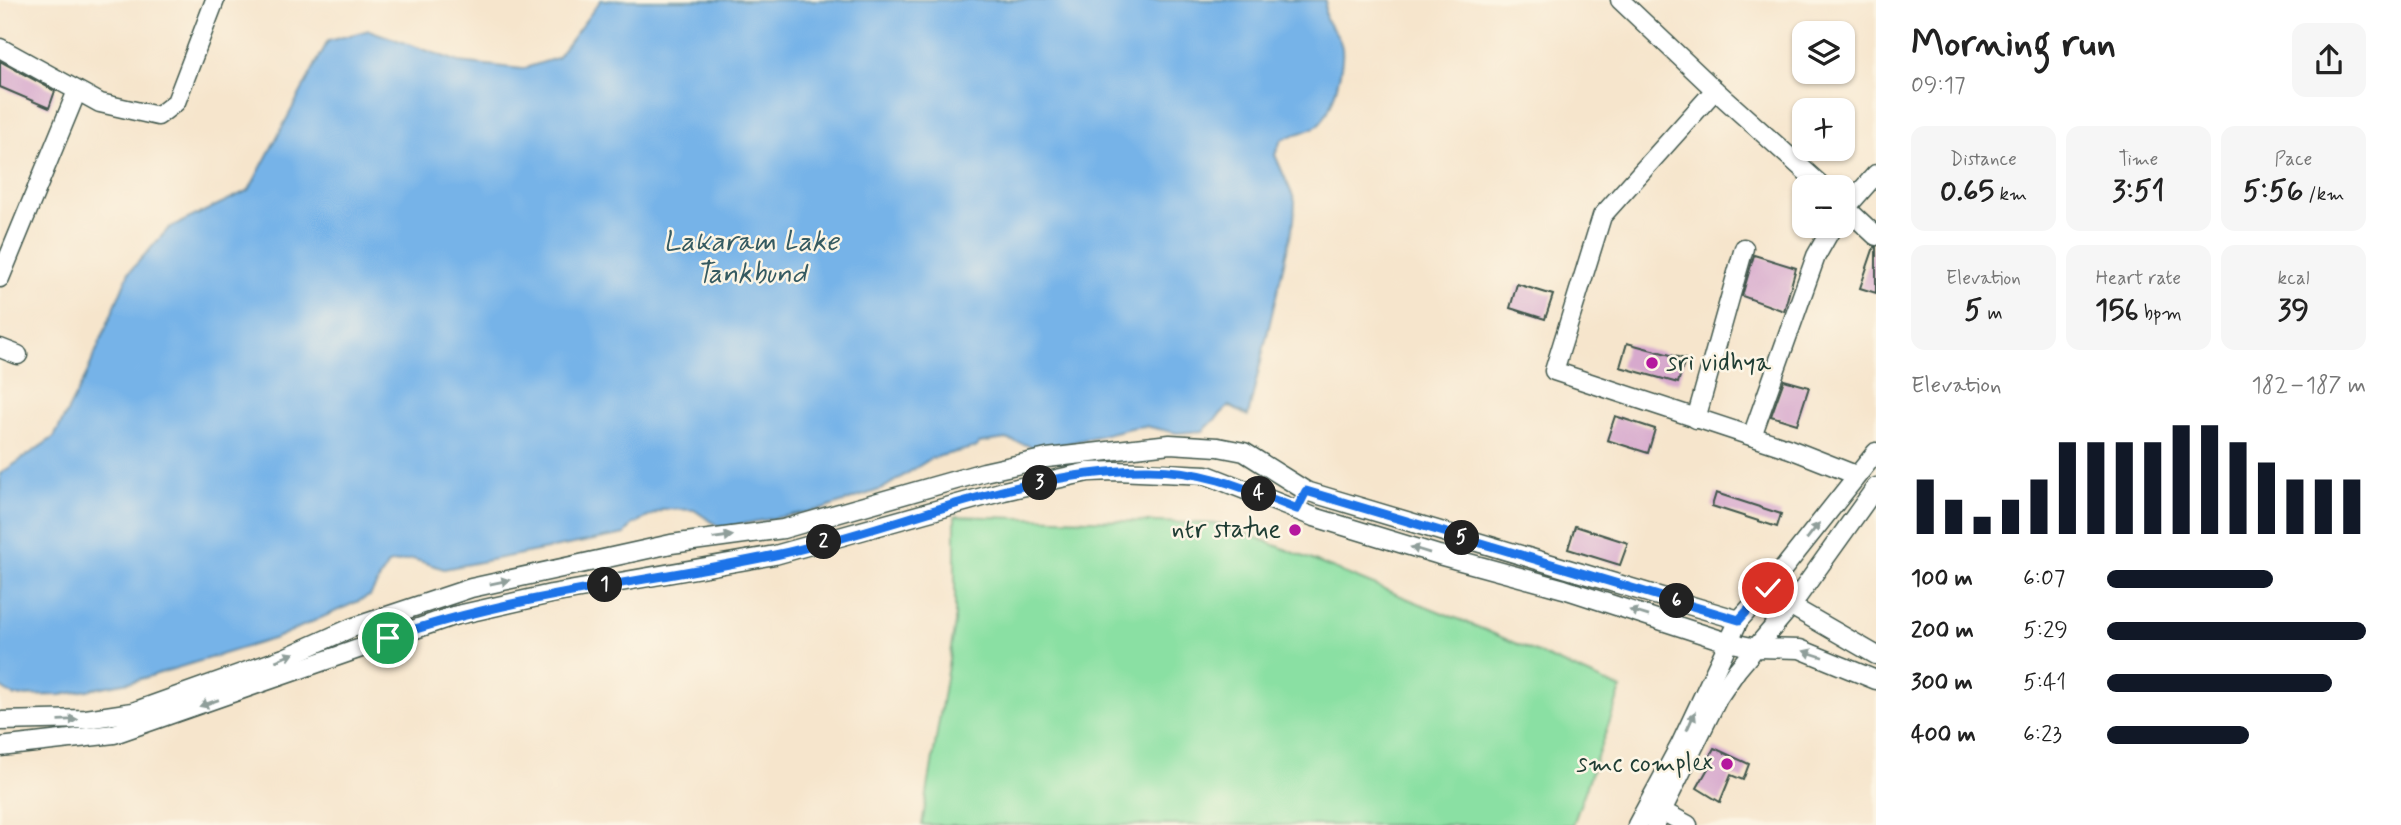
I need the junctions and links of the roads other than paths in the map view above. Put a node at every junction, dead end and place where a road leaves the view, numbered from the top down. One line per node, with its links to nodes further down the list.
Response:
1 (215, 0): 5 (street)
2 (1619, 0): 4 (street)
3 (0, 48): 5 (street)
4 (1716, 90): 7 (street); 16 (street)
5 (78, 91): 13 (street)
6 (1876, 174): 8 (street)
7 (1810, 175)
8 (1855, 196)
9 (1855, 218): 10 (street)
10 (1876, 236)
11 (1826, 238): 17 (street)
12 (1744, 248): 16 (street)
13 (0, 278)
14 (0, 348): 15 (street)
15 (18, 355)
16 (1696, 419): 17 (street)
17 (1752, 436): 19 (street)
18 (1876, 452): 19 (street)
19 (1856, 475): 23 (street, one-way to 19)
20 (1876, 486): 24 (street)
21 (1306, 491): 22 (street); 25 (street); 30 (street, one-way to 21)
22 (1297, 509): 26 (street, one-way to 22); 31 (street, one-way to 31)
23 (1768, 588): 24 (street); 25 (street)
24 (1791, 606): 27 (street); 28 (street)
25 (1739, 620): 26 (street)
26 (1727, 642): 27 (street); 33 (street, one-way to 26)
27 (1757, 648): 29 (street, one-way to 27); 32 (street)
28 (1876, 655)
29 (1876, 680)
30 (0, 721)
31 (0, 747)
32 (1659, 818): 34 (street)
33 (1637, 825)
34 (1688, 825)

